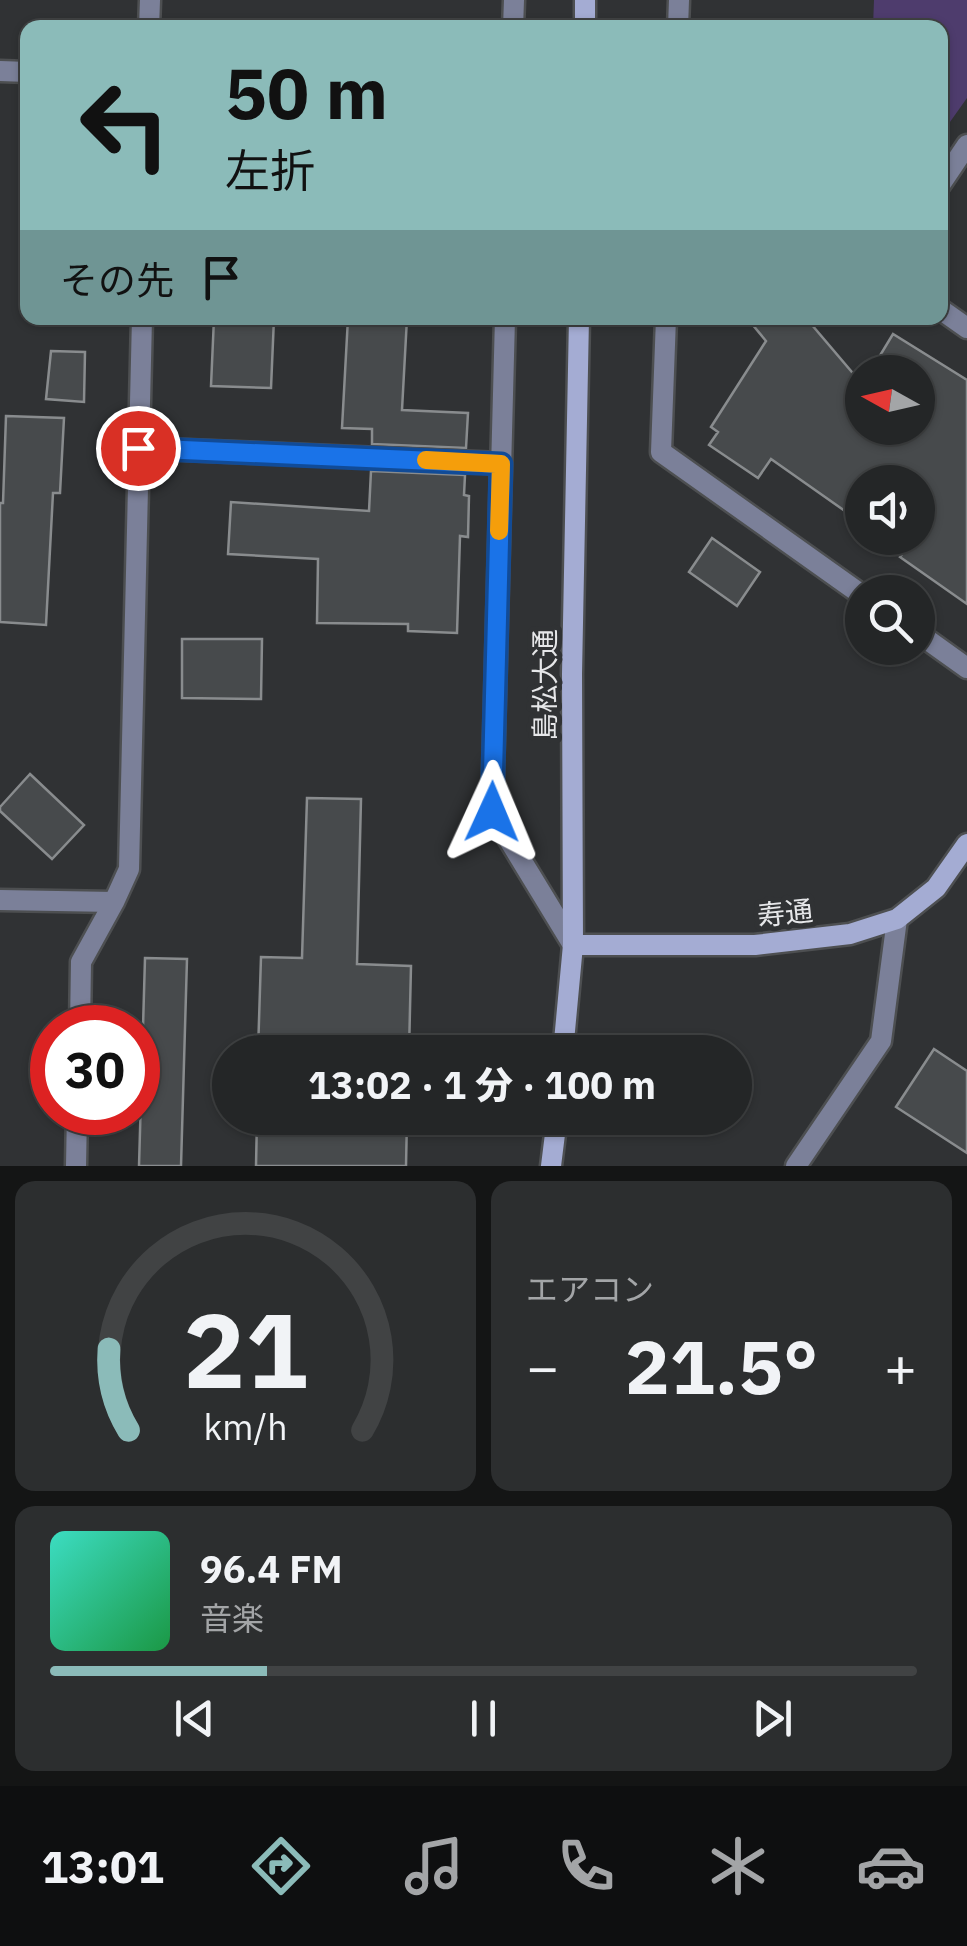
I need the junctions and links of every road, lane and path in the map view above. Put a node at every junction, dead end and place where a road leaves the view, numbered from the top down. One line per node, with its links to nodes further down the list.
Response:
1 (967, 146): 2 (street)
2 (948, 173)
3 (142, 325): 7 (street)
4 (505, 325): 8 (street)
5 (579, 325): 17 (street, 島松大通)
6 (666, 325): 9 (street)
7 (138, 448): 8 (street); 15 (street)
8 (501, 464): 17 (street)
9 (845, 582)
10 (935, 646): 11 (street)
11 (967, 668)
12 (967, 844): 13 (street, 寿通)
13 (959, 873): 16 (street, 寿通)
14 (0, 900): 15 (street)
15 (114, 902): 18 (street)
16 (898, 919): 17 (street, 寿通); 24 (street)
17 (573, 945): 19 (street, 島松大通)
18 (81, 1005)
19 (565, 1035)
20 (77, 1135): 22 (street)
21 (555, 1135): 23 (street)
22 (76, 1166)
23 (551, 1166)
24 (796, 1166)

